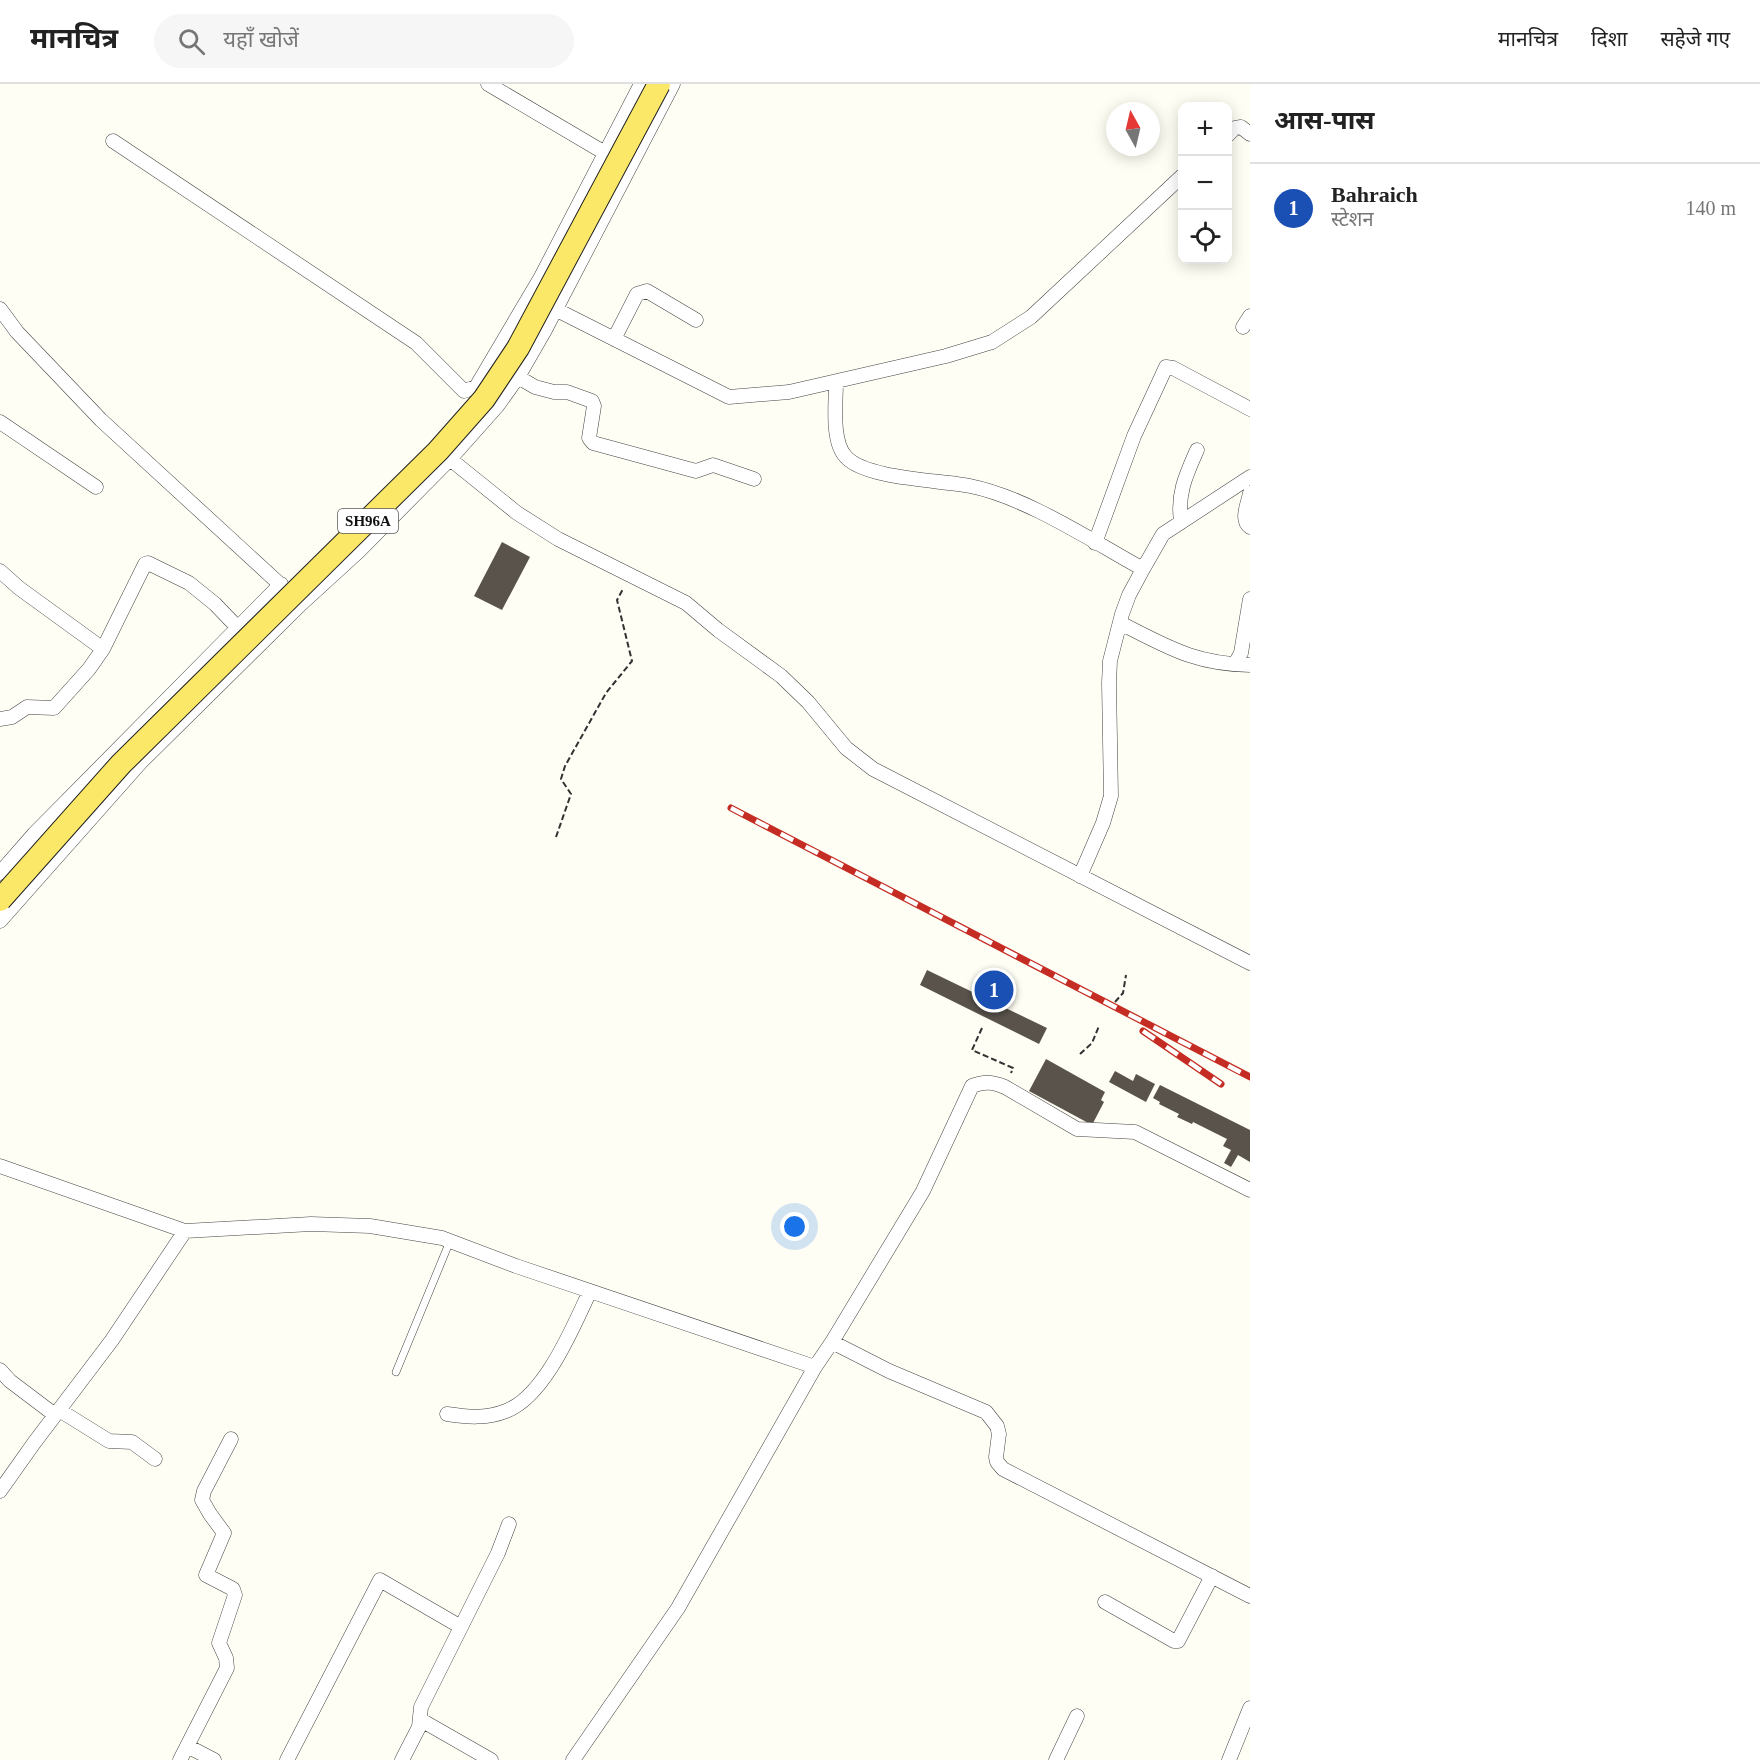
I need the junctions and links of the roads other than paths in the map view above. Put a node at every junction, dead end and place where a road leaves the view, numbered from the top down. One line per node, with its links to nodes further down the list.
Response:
1 (488, 84): 8 (street)
2 (640, 84): 8 (street)
3 (659, 84): 40 (main road, SH96A, bridge)
4 (673, 84): 10 (street)
5 (1232, 131): 6 (street)
6 (1250, 134)
7 (113, 141): 8 (street)
8 (605, 153)
9 (1178, 180): 15 (street)
10 (555, 309): 13 (street); 14 (street)
11 (1, 311): 29 (street)
12 (696, 320): 13 (street)
13 (614, 339): 15 (street)
14 (518, 377): 19 (street); 21 (street)
15 (836, 382): 26 (street)
16 (1250, 409): 26 (street)
17 (0, 422): 22 (street)
18 (1197, 450): 24 (street)
19 (450, 459): 31 (street); 39 (street)
20 (1250, 478): 24 (street)
21 (754, 479)
22 (96, 487)
23 (1250, 493): 25 (street)
24 (1181, 521): 27 (street)
25 (1250, 527)
26 (1095, 543): 27 (street)
27 (1143, 569): 32 (street)
28 (0, 571): 34 (street)
29 (281, 584): 31 (street); 33 (street)
30 (1250, 599): 35 (street)
31 (301, 604): 41 (street)
32 (1120, 623): 35 (street); 39 (street)
33 (238, 628): 34 (street); 38 (street)
34 (103, 649): 37 (street)
35 (1235, 664): 36 (street)
36 (1250, 664)
37 (0, 719)
38 (0, 873)
39 (1080, 876): 42 (street)
40 (0, 900)
41 (0, 921)
42 (1250, 963)
43 (0, 1166): 45 (street)
44 (1250, 1190): 48 (street)
45 (185, 1231): 46 (street); 52 (street)
46 (450, 1241): 47 (street); 51 (lane)
47 (590, 1291): 49 (street); 53 (street)
48 (832, 1342): 49 (street); 58 (street)
49 (815, 1367): 71 (street)
50 (0, 1370): 52 (street)
51 (396, 1372)
52 (57, 1413): 55 (street); 56 (street)
53 (447, 1414)
54 (231, 1439): 65 (street)
55 (155, 1459)
56 (0, 1491)
57 (509, 1524): 61 (street)
58 (1212, 1576): 59 (street); 60 (street)
59 (1250, 1596)
60 (1105, 1602)
61 (461, 1627): 64 (street); 68 (street)
62 (1250, 1708): 73 (street)
63 (1077, 1716): 72 (street)
64 (421, 1720): 69 (street); 70 (street)
65 (188, 1746): 66 (street); 67 (street)
66 (180, 1760)
67 (214, 1760)
68 (287, 1760)
69 (402, 1760)
70 (491, 1760)
71 (573, 1760)
72 (1056, 1760)
73 (1229, 1760)

